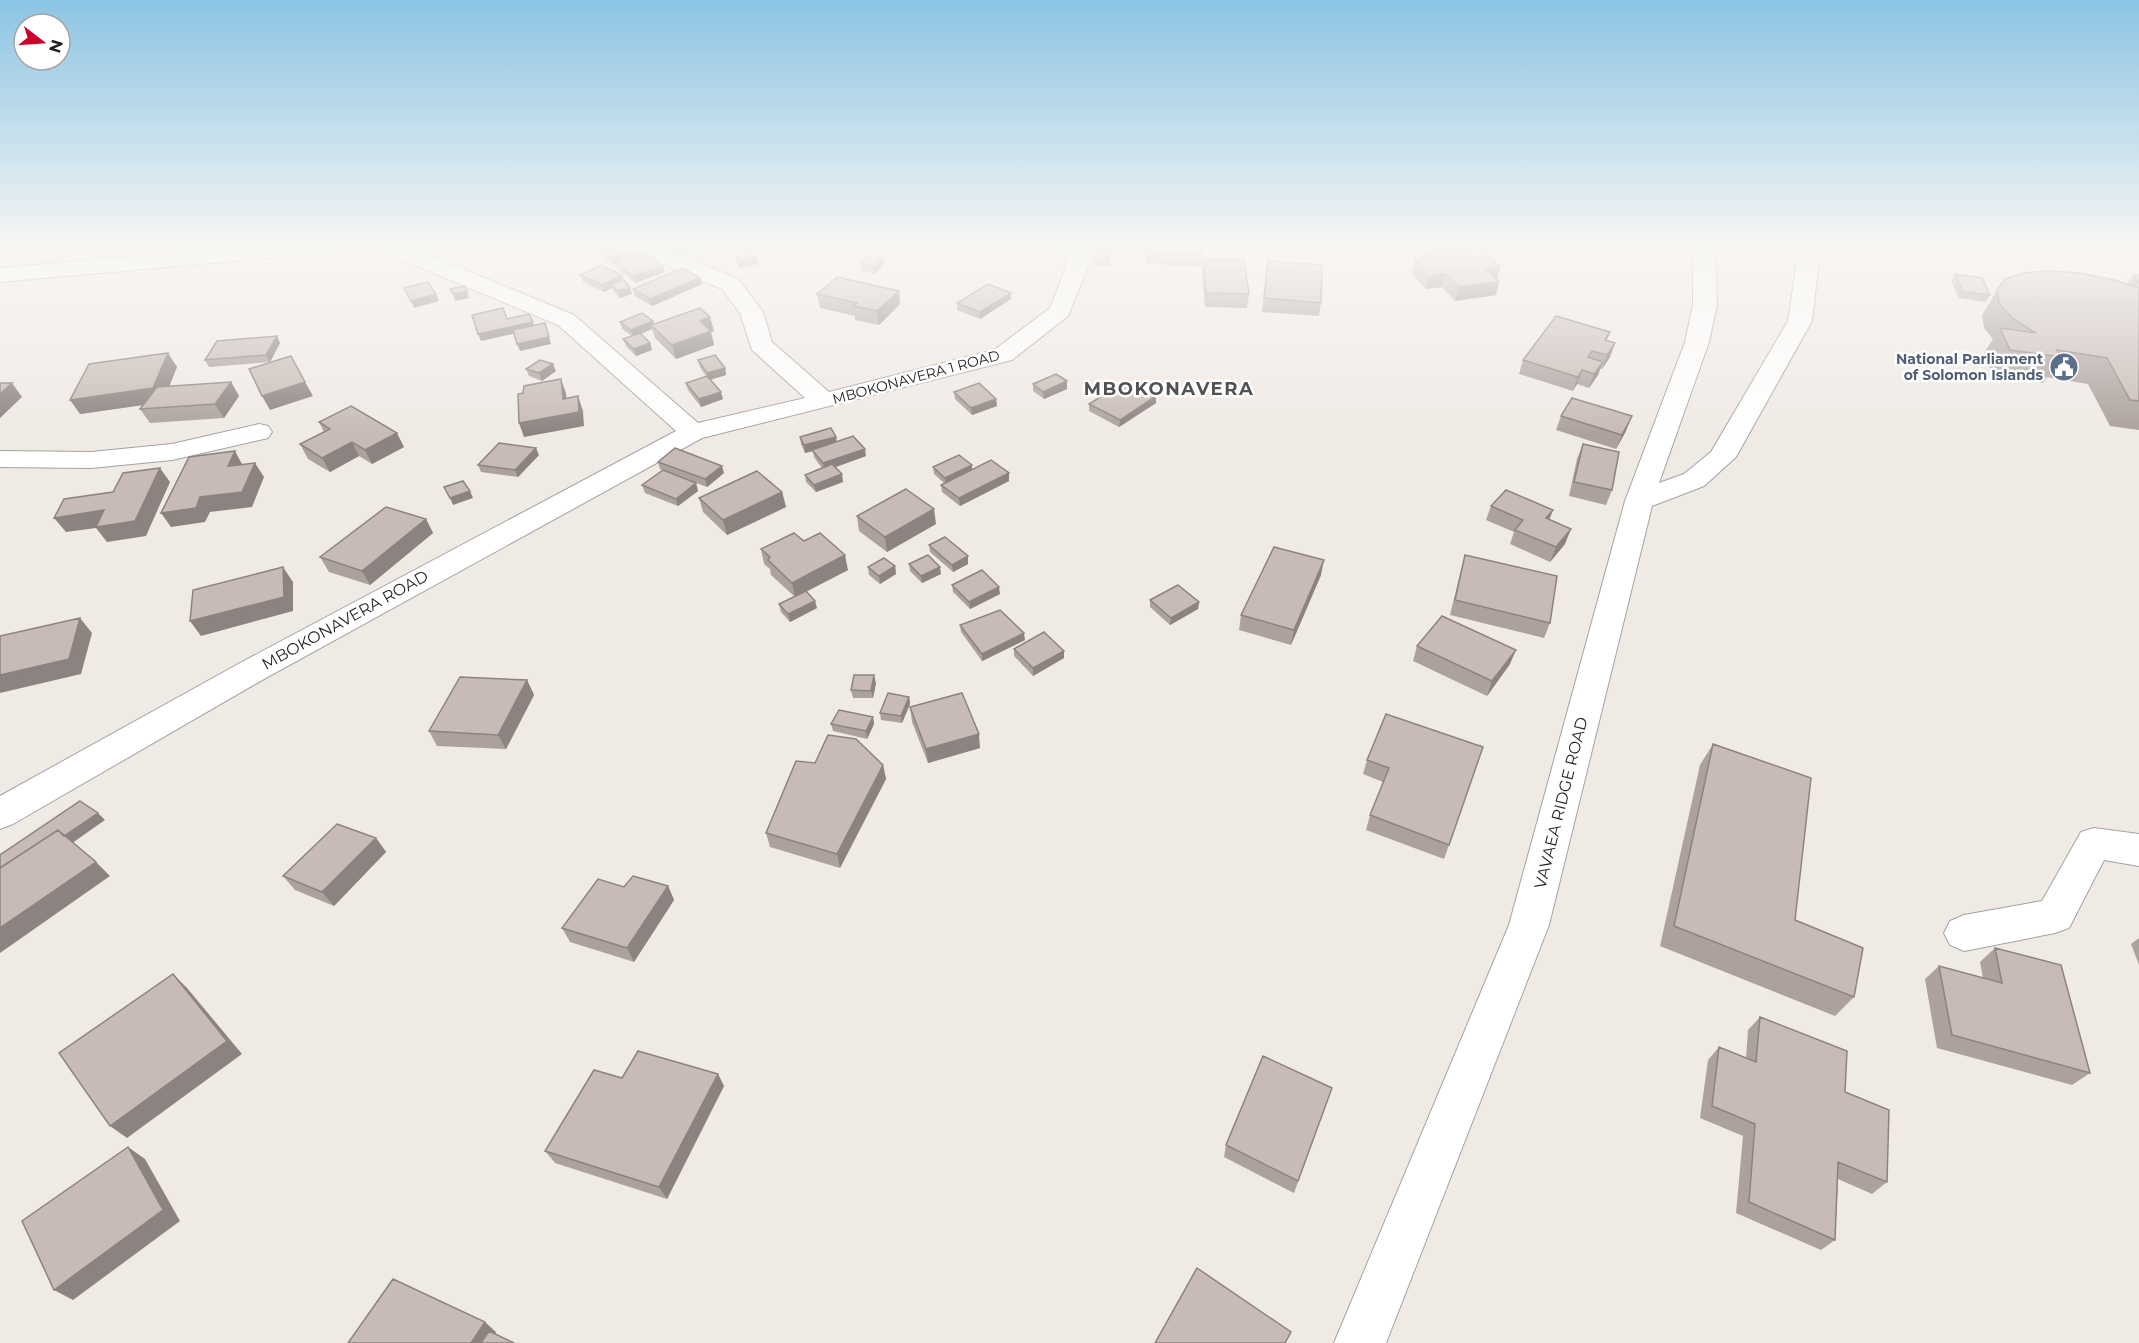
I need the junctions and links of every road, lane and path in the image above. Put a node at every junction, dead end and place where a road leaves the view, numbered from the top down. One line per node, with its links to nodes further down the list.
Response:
1 (541, 310): 8 (street)
2 (749, 310): 6 (street)
3 (1061, 310): 6 (street, MBOKONAVERA 1 ROAD)
4 (1703, 310): 10 (street, VAVAEA RIDGE ROAD)
5 (1802, 310): 10 (street)
6 (825, 401): 8 (street, MBOKONAVERA 1 ROAD)
7 (259, 432): 9 (street)
8 (693, 432): 11 (street, MBOKONAVERA ROAD)
9 (0, 459)
10 (1639, 501): 14 (street, VAVAEA RIDGE ROAD)
11 (0, 814)
12 (2139, 850): 13 (street)
13 (1964, 933)
14 (1360, 1343)

